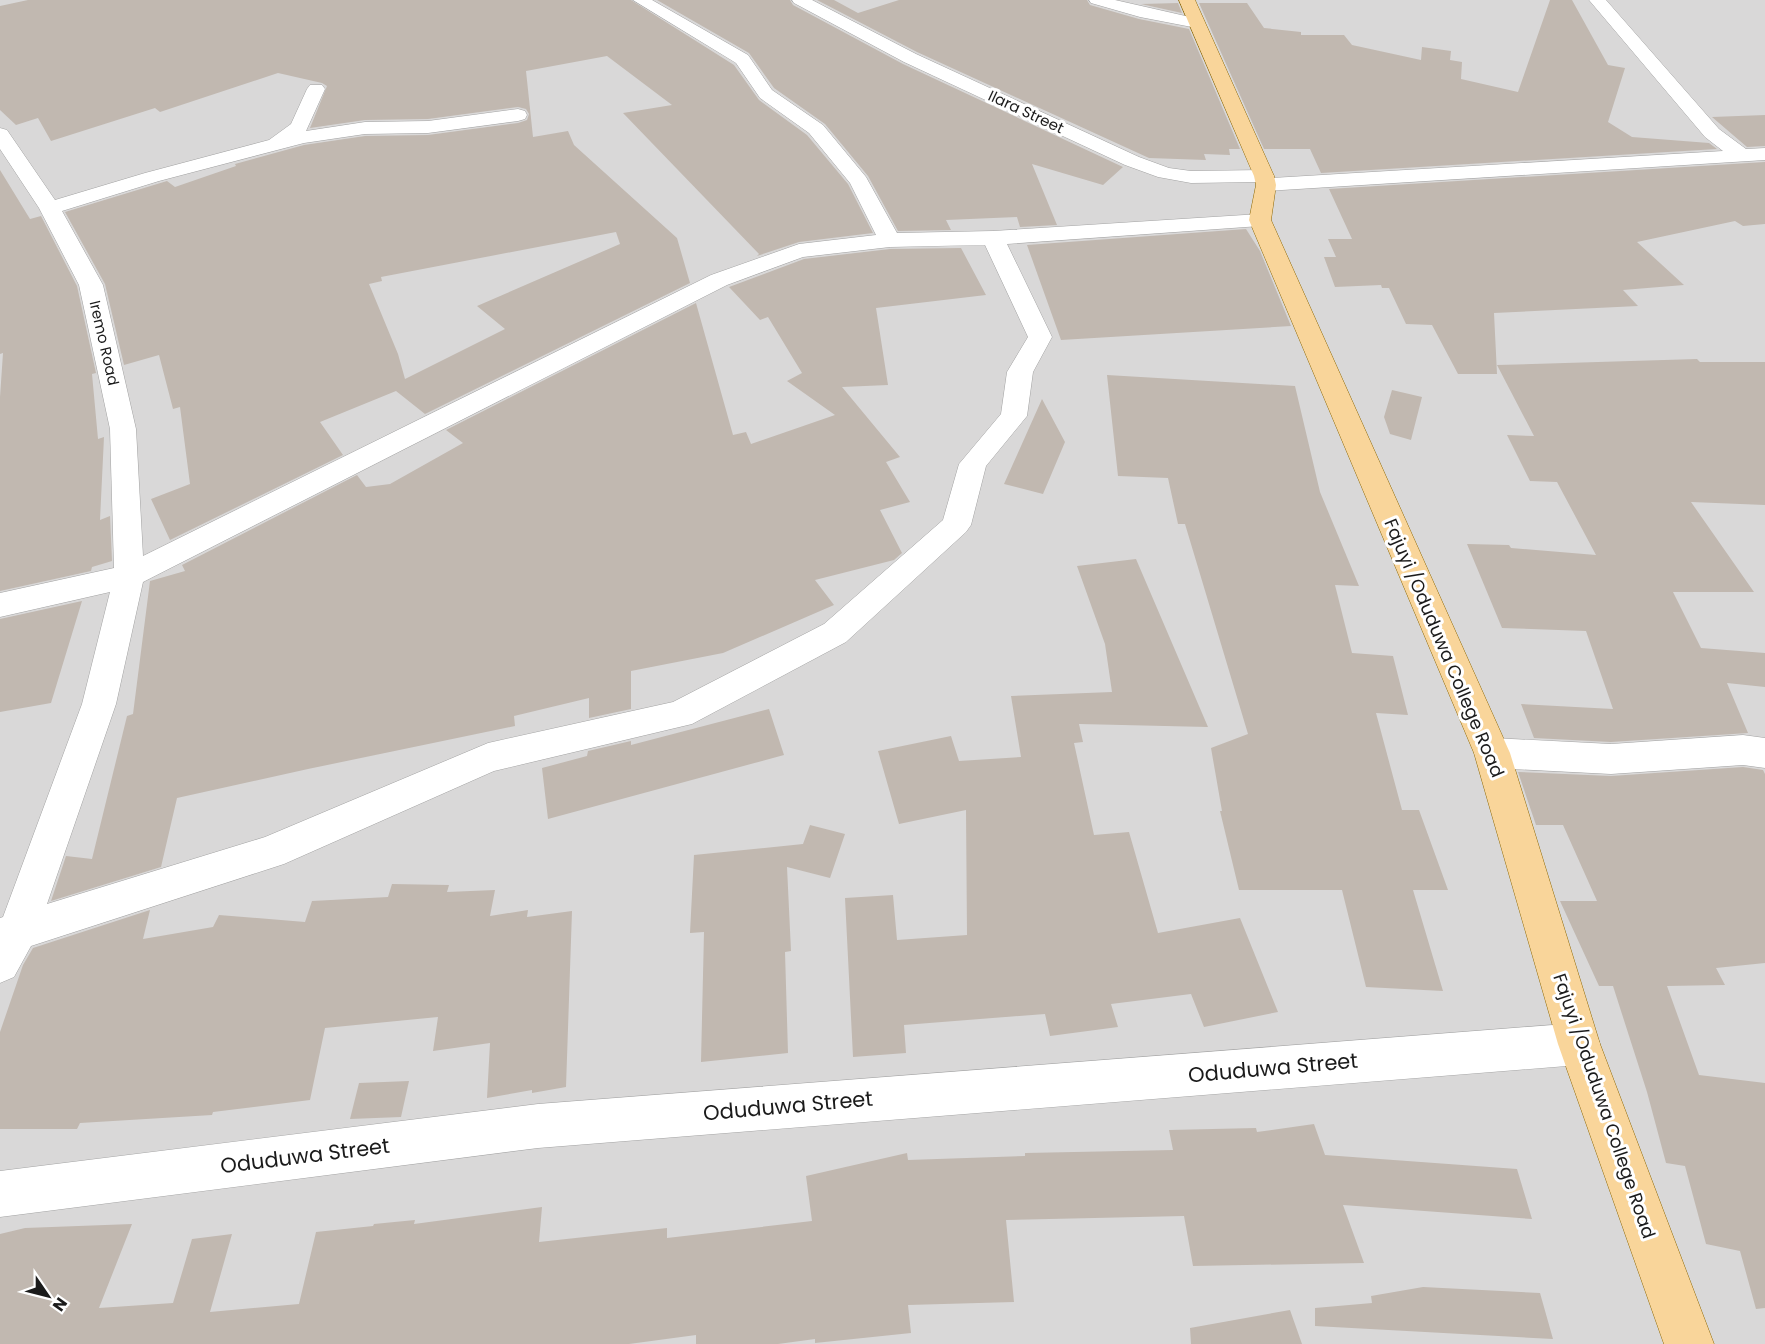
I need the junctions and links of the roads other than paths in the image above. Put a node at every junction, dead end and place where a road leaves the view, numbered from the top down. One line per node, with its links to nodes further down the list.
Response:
1 (642, 0): 16 (street)
2 (800, 0): 12 (street, Ilara Street)
3 (1097, 0): 5 (street)
4 (1598, 0): 11 (street)
5 (1192, 12): 12 (main road)
6 (316, 89): 9 (street)
7 (518, 115): 9 (street)
8 (0, 134): 13 (street, Iremo Road)
9 (277, 143): 13 (street)
10 (1765, 154): 11 (street, Ilara Street)
11 (1743, 156): 12 (street, Ilara Street)
12 (1265, 180): 14 (main road)
13 (50, 208): 17 (street, Iremo Road)
14 (1260, 219): 15 (street); 19 (main road, Fajuyi /Oduduwa College Road)
15 (993, 238): 16 (street); 21 (street)
16 (890, 240): 17 (street)
17 (129, 576): 18 (street); 21 (street, Iremo Road)
18 (0, 605)
19 (1492, 753): 20 (street); 22 (main road, Fajuyi /Oduduwa College Road)
20 (1765, 753)
21 (6, 945)
22 (1579, 1044): 23 (street, Oduduwa Street); 24 (main road, Fajuyi /Oduduwa College Road)
23 (0, 1194)
24 (1689, 1344)

